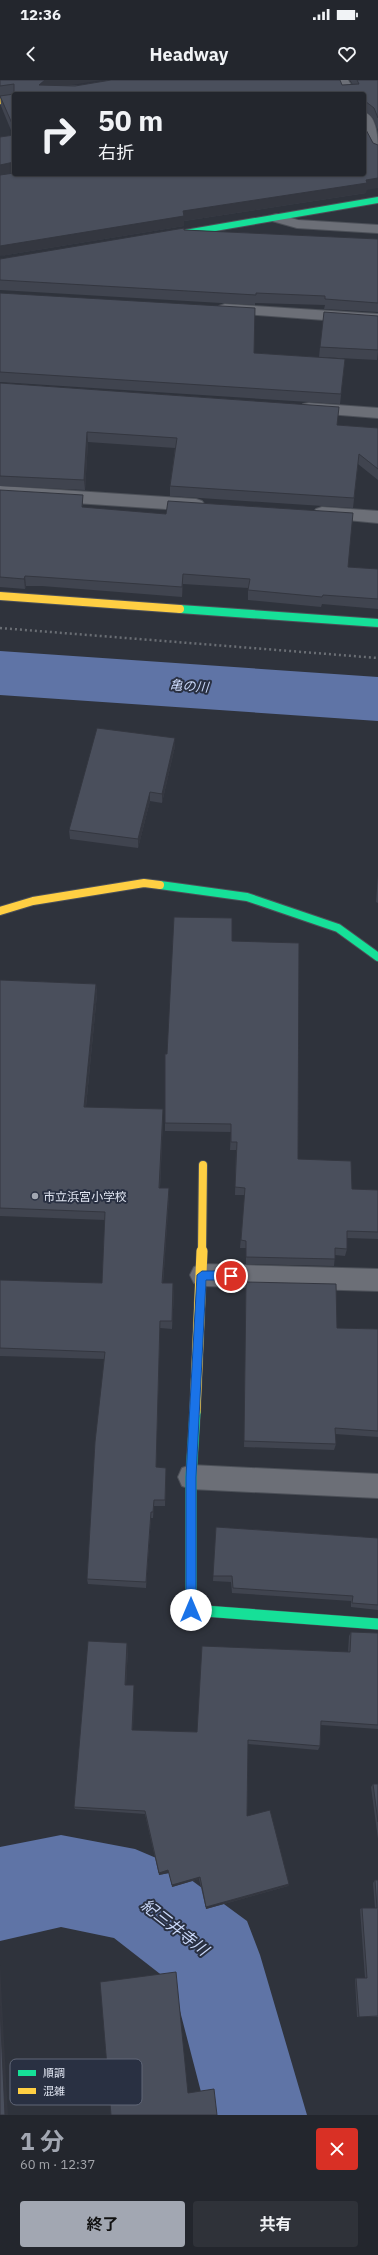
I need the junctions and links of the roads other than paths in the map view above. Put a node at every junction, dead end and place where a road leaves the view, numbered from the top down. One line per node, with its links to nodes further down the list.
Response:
1 (341, 80): 2 (street)
2 (349, 92)
3 (12, 99): 4 (street)
4 (0, 101)
5 (369, 121): 6 (street)
6 (378, 150)
7 (378, 200): 8 (street)
8 (276, 218): 9 (street); 10 (street)
9 (378, 229)
10 (160, 237)
11 (213, 309): 12 (street)
12 (378, 319)
13 (291, 407): 14 (street)
14 (378, 413)
15 (0, 492): 16 (street)
16 (213, 506)
17 (307, 512): 18 (street)
18 (378, 517)
19 (0, 596): 20 (street)
20 (378, 623)
21 (0, 911): 22 (street)
22 (378, 957)
23 (203, 1165): 24 (street)
24 (202, 1275): 25 (street); 26 (street)
25 (378, 1280)
26 (191, 1477): 27 (street); 28 (street)
27 (378, 1486)
28 (378, 1624)

